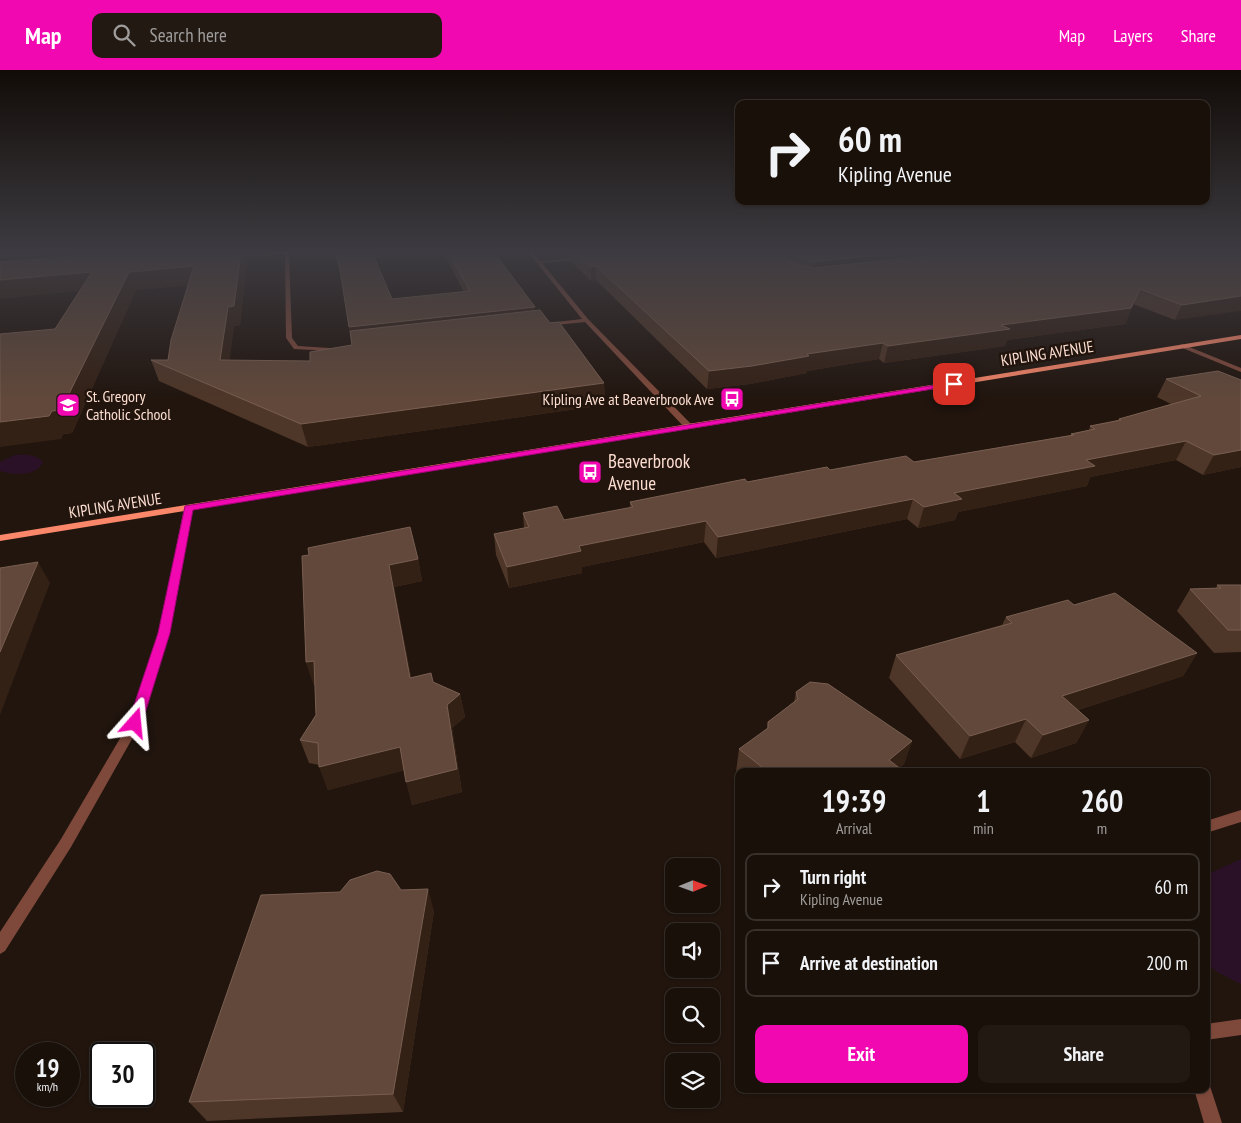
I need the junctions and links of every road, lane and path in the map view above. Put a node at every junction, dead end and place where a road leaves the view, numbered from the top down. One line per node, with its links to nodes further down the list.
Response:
1 (289, 301): 7 (street)
2 (571, 301): 3 (street)
3 (586, 320): 4 (street); 9 (street)
4 (541, 326)
5 (1241, 337): 6 (main road, KIPLING AVENUE)
6 (1182, 346): 8 (street); 9 (main road, KIPLING AVENUE)
7 (340, 349)
8 (1241, 370)
9 (689, 428): 10 (main road, KIPLING AVENUE)
10 (188, 508): 11 (main road, KIPLING AVENUE); 14 (street)
11 (0, 538)
12 (1241, 816): 13 (street)
13 (1210, 826)
14 (0, 946)
15 (1241, 1027): 16 (street)
16 (1210, 1031)
17 (1204, 1093): 18 (street)
18 (1212, 1123)

